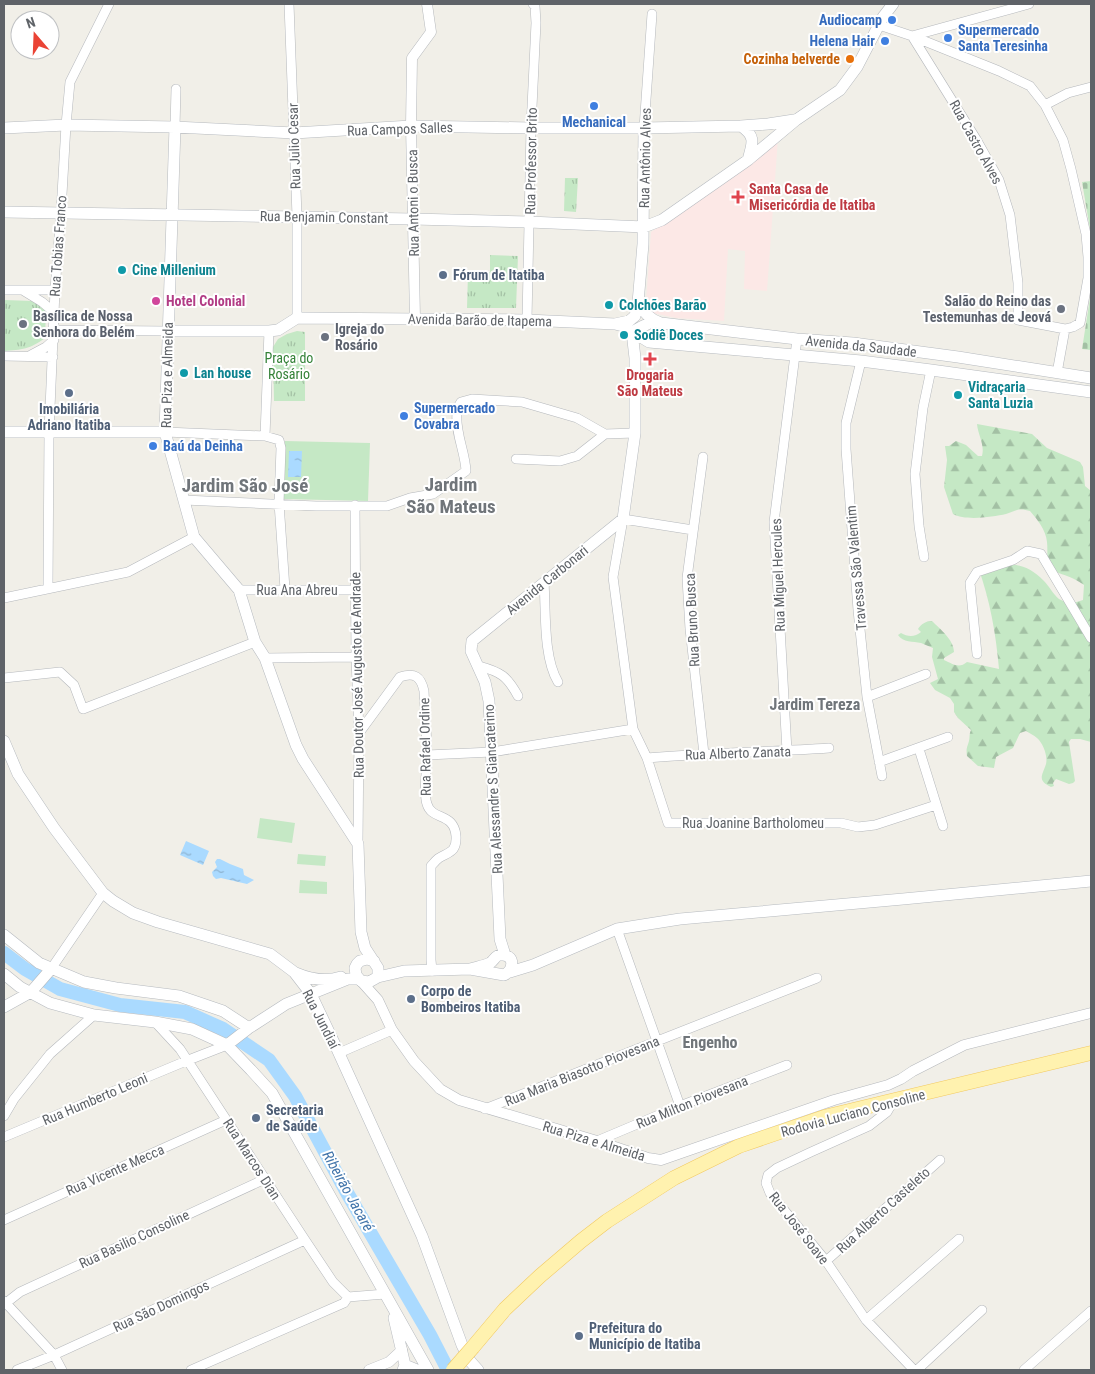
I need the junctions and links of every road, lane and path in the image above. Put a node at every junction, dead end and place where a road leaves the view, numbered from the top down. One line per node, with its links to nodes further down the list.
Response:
1 (109, 4): 15 (street, Rua Tobias Franco)
2 (289, 4): 22 (street, Rua Julio Cesar)
3 (427, 4): 16 (street, Rua Antoni o Busca)
4 (533, 4): 20 (street, Rua Professor Brito)
5 (887, 4): 9 (main road)
6 (893, 4): 9 (main road)
7 (1030, 4): 10 (street)
8 (652, 14): 21 (street, Rua Antônio Alves)
9 (881, 21): 10 (street); 14 (main road)
10 (912, 36): 13 (street); 42 (street, Rua Castro Alves)
11 (1091, 87): 13 (street)
12 (176, 89): 19 (street)
13 (1045, 106): 42 (street)
14 (796, 120): 17 (main road, Rua Campos Salles); 23 (main road)
15 (66, 126): 18 (main road, Rua Campos Salles); 19 (main road, Rua Campos Salles); 25 (street, Rua Tobias Franco)
16 (411, 126): 20 (main road, Rua Campos Salles); 22 (main road, Rua Campos Salles); 28 (street, Rua Antoni o Busca)
17 (741, 126): 21 (main road, Rua Campos Salles); 23 (main road)
18 (4, 128)
19 (176, 128): 22 (main road, Rua Campos Salles); 26 (main road, Rua Piza e Almeida)
20 (531, 128): 21 (main road, Rua Campos Salles); 29 (street, Rua Professor Brito)
21 (644, 128): 30 (main road, Rua Antônio Alves)
22 (294, 133): 27 (street, Rua Julio Cesar)
23 (748, 160): 30 (main road)
24 (4, 212): 25 (main road, Rua Benjamin Constant)
25 (61, 212): 26 (main road, Rua Benjamin Constant); 33 (street, Rua Tobias Franco)
26 (173, 214): 27 (main road, Rua Benjamin Constant); 44 (main road, Rua Piza e Almeida)
27 (297, 216): 28 (main road, Rua Benjamin Constant); 36 (street, Rua Julio Cesar)
28 (413, 219): 29 (main road, Rua Benjamin Constant); 37 (street, Rua Antoni o Busca)
29 (529, 222): 30 (main road, Rua Benjamin Constant); 38 (street, Rua Professor Brito)
30 (644, 228): 34 (main road, Rua Antônio Alves)
31 (4, 290): 32 (street)
32 (23, 290): 33 (street); 35 (street)
33 (55, 290): 35 (street, Rua Tobias Franco)
34 (638, 303): 39 (main road); 40 (main road)
35 (54, 312): 43 (street, Rua Tobias Franco)
36 (297, 318): 37 (main road, Avenida Barão de Itapema); 45 (main road, Avenida Barão de Itapema)
37 (416, 318): 38 (main road, Avenida Barão de Itapema)
38 (527, 320): 40 (main road, Avenida Barão de Itapema)
39 (654, 321): 41 (main road, Avenida da Saudade); 46 (main road)
40 (615, 324): 46 (main road)
41 (703, 328): 47 (main road, Avenida da Saudade); 50 (main road)
42 (1065, 329): 59 (street)
43 (54, 330): 44 (street); 48 (street, Rua Tobias Franco)
44 (167, 331): 45 (main road, Avenida Barão de Itapema); 65 (main road, Rua Piza e Almeida)
45 (270, 331): 68 (street)
46 (632, 332): 49 (main road); 55 (main road)
47 (797, 339): 54 (street, Rua Miguel Hercules); 56 (main road, Avenida da Saudade)
48 (54, 340): 52 (street); 53 (street, Rua Tobias Franco)
49 (649, 342): 50 (main road, Avenida da Saudade); 55 (main road)
50 (700, 347): 54 (main road, Avenida da Saudade)
51 (4, 356): 52 (street)
52 (29, 356): 53 (street)
53 (53, 356): 64 (street, Rua Tobias Franco)
54 (796, 356): 57 (main road, Avenida da Saudade); 102 (street, Rua Miguel Hercules)
55 (635, 358): 67 (main road)
56 (973, 359): 59 (main road, Avenida da Saudade); 60 (main road)
57 (861, 361): 58 (main road, Avenida da Saudade); 95 (street, Travessa São Valentim)
58 (931, 370): 60 (main road, Avenida da Saudade); 77 (street)
59 (1057, 373): 61 (main road, Avenida da Saudade)
60 (970, 375): 62 (main road, Avenida da Saudade)
61 (1091, 378)
62 (1091, 392)
63 (4, 432): 64 (main road)
64 (49, 432): 65 (main road); 79 (street, Rua Tobias Franco)
65 (165, 432): 68 (street); 71 (main road, Rua Piza e Almeida)
66 (605, 434): 67 (street); 70 (street); 73 (street)
67 (635, 434): 74 (main road)
68 (265, 436): 72 (street)
69 (703, 457): 75 (street, Rua Bruno Busca)
70 (516, 459)
71 (184, 500): 72 (street); 76 (main road, Rua Piza e Almeida)
72 (279, 503): 73 (street); 80 (street)
73 (355, 505): 82 (street, Rua Doutor José Augusto de Andrade)
74 (623, 519): 75 (street); 78 (main road, Avenida Carbonari); 96 (street, Rua Joanine Bartholomeu)
75 (693, 530): 104 (street, Rua Bruno Busca)
76 (194, 537): 79 (street); 81 (main road, Rua Piza e Almeida)
77 (924, 557)
78 (544, 582): 85 (main road, Avenida Carbonari); 93 (street)
79 (48, 588): 83 (street)
80 (285, 589): 81 (street, Rua Ana Abreu); 82 (street, Rua Ana Abreu)
81 (239, 590): 86 (main road, Rua Piza e Almeida)
82 (356, 590): 88 (street, Rua Doutor José Augusto de Andrade)
83 (4, 598)
84 (1091, 638): 87 (street)
85 (472, 641): 90 (main road, Rua Alessandre S Giancaterino)
86 (255, 642): 89 (main road, Rua Piza e Almeida); 92 (street)
87 (977, 654)
88 (356, 657): 89 (street); 97 (street, Rua Doutor José Augusto de Andrade)
89 (265, 658): 111 (main road, Rua Piza e Almeida)
90 (479, 666): 94 (street); 103 (main road, Rua Alessandre S Giancaterino)
91 (926, 674): 95 (street)
92 (4, 678)
93 (558, 682)
94 (518, 696)
95 (867, 697): 107 (street, Travessa São Valentim)
96 (633, 729): 103 (street); 106 (street, Rua Joanine Bartholomeu)
97 (359, 733): 105 (street, Rua Rafael Ordine); 111 (street, Rua Doutor José Augusto de Andrade)
98 (948, 737): 101 (street)
99 (4, 741): 113 (main road, Rua Jundiaí)
100 (829, 748): 102 (street, Rua Alberto Zanata)
101 (919, 748): 107 (street); 109 (street)
102 (787, 751): 104 (street, Rua Alberto Zanata)
103 (492, 752): 105 (street); 117 (main road, Rua Alessandre S Giancaterino)
104 (704, 754): 106 (street, Rua Alberto Zanata)
105 (427, 756): 122 (street, Rua Rafael Ordine)
106 (647, 758): 109 (street, Rua Joanine Bartholomeu)
107 (879, 762): 108 (street, Travessa São Valentim)
108 (882, 776)
109 (936, 805): 110 (street)
110 (943, 826)
111 (358, 844): 115 (main road)
112 (1091, 881): 114 (main road)
113 (103, 893): 120 (street); 123 (main road, Rua Jundiaí)
114 (617, 930): 119 (main road); 138 (street)
115 (361, 932): 118 (main road); 124 (main road)
116 (4, 935): 120 (main road)
117 (499, 961): 119 (main road); 119 (main road); 122 (main road)
118 (376, 963): 121 (main road); 124 (main road); 126 (main road)
119 (532, 965)
120 (50, 971): 128 (main road); 136 (main road)
121 (404, 971): 122 (main road); 126 (main road)
122 (432, 971)
123 (294, 972): 124 (main road); 129 (main road, Rua Jundiaí); 131 (main road)
124 (358, 973): 126 (main road); 129 (main road); 130 (street)
125 (4, 974): 128 (main road)
126 (377, 978): 130 (street)
127 (818, 978): 138 (street, Rua Maria Biasotto Piovesana)
128 (32, 990): 132 (main road); 134 (main road)
129 (311, 994): 131 (main road); 141 (main road, Rua Jundiaí)
130 (378, 1000): 137 (street, Rua Piza e Almeida)
131 (286, 1004): 136 (main road)
132 (4, 1007)
133 (1091, 1013): 150 (street, Rua Piza e Almeida)
134 (94, 1015): 135 (main road); 147 (street)
135 (155, 1022): 139 (main road); 142 (street, Rua Marcos Dian)
136 (247, 1029): 139 (main road)
137 (392, 1030): 141 (street); 146 (street, Rua Piza e Almeida)
138 (657, 1041): 145 (street); 146 (street, Rua Maria Biasotto Piovesana)
139 (229, 1043): 142 (street, Rua Humberto Leoni); 158 (main road)
140 (1091, 1053): 144 (main road, Rodovia Luciano Consoline)
141 (339, 1054): 163 (main road, Rua Jundiaí)
142 (186, 1061): 148 (street, Rua Marcos Dian); 149 (street, Rua Humberto Leoni)
143 (788, 1065): 145 (street, Rua Milton Piovesana)
144 (894, 1100): 156 (street, Rua José Soave); 163 (main road, Rodovia Luciano Consoline)
145 (680, 1106): 150 (street, Rua Milton Piovesana)
146 (486, 1109): 150 (street, Rua Piza e Almeida)
147 (4, 1116)
148 (226, 1120): 152 (street, Rua Marcos Dian); 153 (street, Rua Vicente Mecca)
149 (4, 1137)
150 (597, 1140)
151 (940, 1160): 156 (street, Rua Alberto Casteleto)
152 (265, 1179): 155 (street, Rua Marcos Dian); 159 (street, Rua Basilio Consoline)
153 (4, 1220)
154 (959, 1239): 162 (street)
155 (304, 1240): 157 (street, Rua Marcos Dian); 165 (street, Rua São Domingos)
156 (826, 1261): 162 (street, Rua José Soave)
157 (348, 1297): 158 (street); 170 (street)
158 (388, 1299): 164 (main road); 173 (main road)
159 (5, 1302): 165 (street)
160 (982, 1310): 176 (street)
161 (1091, 1311): 177 (street)
162 (866, 1320): 176 (street, Rua José Soave)
163 (467, 1346): 174 (main road, Rodovia Luciano Consoline, bridge); 175 (main road, Rua Jundiaí)
164 (402, 1350): 166 (street); 167 (main road)
165 (54, 1355): 168 (street, Rua São Domingos); 169 (street)
166 (389, 1362): 167 (street); 171 (street)
167 (404, 1367): 172 (main road)
168 (17, 1370)
169 (62, 1370)
170 (191, 1370)
171 (369, 1370)
172 (417, 1370)
173 (428, 1370)
174 (453, 1370)
175 (478, 1370)
176 (916, 1370)
177 (1024, 1370)

